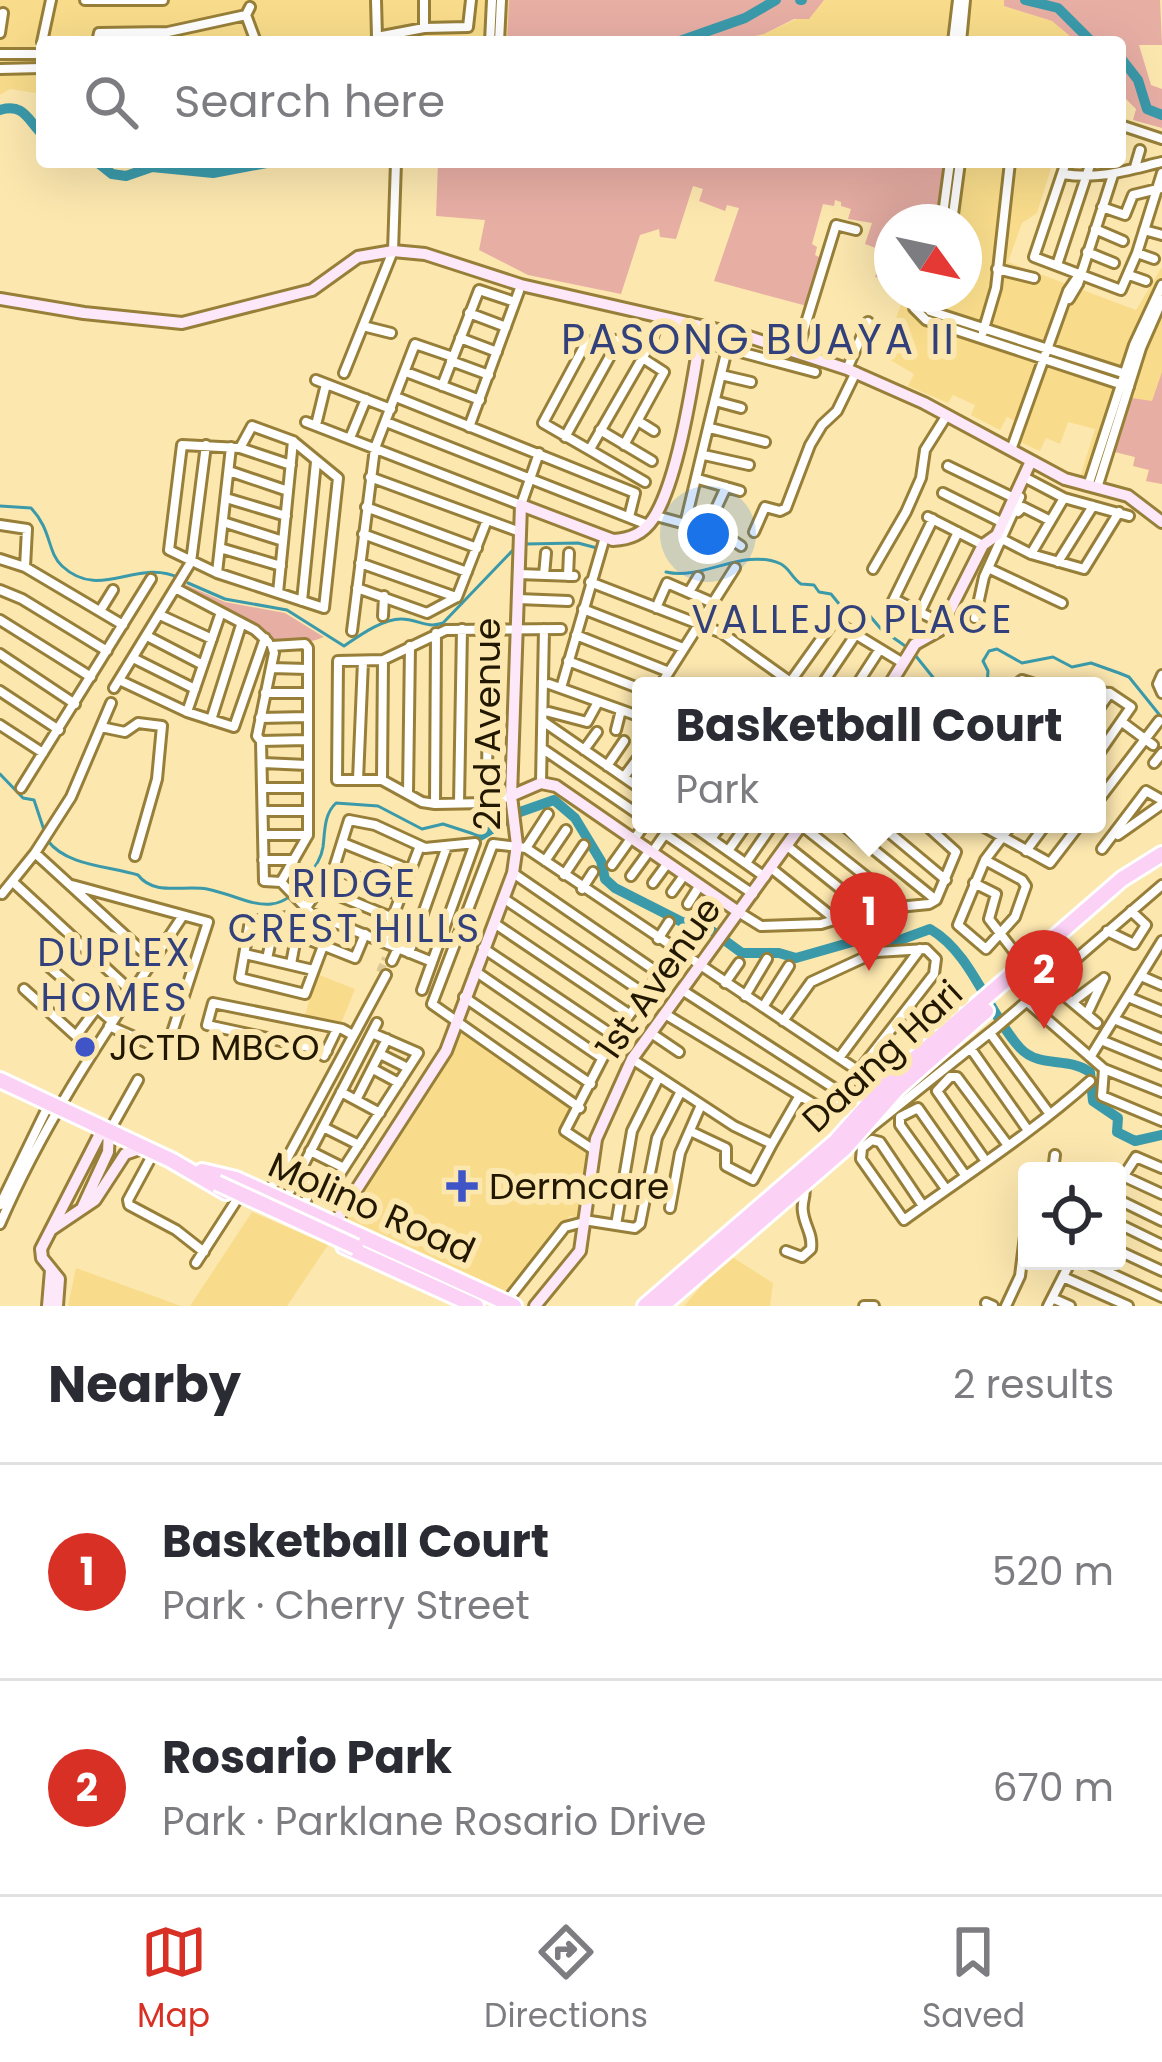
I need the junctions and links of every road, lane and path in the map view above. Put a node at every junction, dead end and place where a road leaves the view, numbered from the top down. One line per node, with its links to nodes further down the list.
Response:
1 (51, 0): 14 (street)
2 (85, 0): 9 (street)
3 (164, 0): 9 (street)
4 (376, 0): 18 (street)
5 (424, 0): 12 (street)
6 (471, 0): 12 (street)
7 (496, 0): 20 (street)
8 (962, 0): 21 (street)
9 (102, 1)
10 (5, 10): 13 (street)
11 (202, 27): 15 (street); 16 (street); 17 (street)
12 (424, 28): 19 (street)
13 (0, 33)
14 (44, 36)
15 (144, 36)
16 (204, 36)
17 (254, 36)
18 (376, 36)
19 (381, 36)
20 (495, 36)
21 (958, 36)
22 (36, 49): 23 (street)
23 (0, 54)
24 (36, 68): 25 (street)
25 (0, 69)
26 (1126, 127): 27 (street)
27 (1162, 139)
28 (1140, 150): 36 (street)
29 (1162, 162): 36 (street)
30 (396, 168): 51 (street)
31 (949, 168): 42 (street)
32 (959, 168): 43 (street)
33 (1009, 168): 57 (street)
34 (1064, 168): 38 (street)
35 (1089, 168): 40 (street)
36 (1135, 168): 39 (street)
37 (1162, 172): 41 (street)
38 (1063, 174): 40 (street); 56 (street)
39 (1113, 175): 40 (street); 44 (street)
40 (1085, 178): 56 (street)
41 (1160, 187): 44 (street); 45 (street)
42 (944, 204)
43 (954, 204)
44 (1102, 207): 46 (street)
45 (1157, 209): 48 (street)
46 (1094, 229): 50 (street); 52 (street)
47 (856, 230): 83 (street)
48 (1144, 230): 49 (street); 53 (street)
49 (1162, 236)
50 (1124, 241)
51 (393, 251): 64 (street); 70 (street); 72 (street)
52 (1087, 252): 55 (street); 58 (street)
53 (1137, 253): 54 (street); 59 (street)
54 (1154, 259)
55 (1114, 263)
56 (1057, 265): 58 (street)
57 (997, 269): 60 (street); 76 (street)
58 (1079, 275): 59 (street); 84 (street)
59 (1129, 275): 61 (street)
60 (1034, 278)
61 (1146, 281)
62 (1162, 285): 91 (street)
63 (519, 291): 66 (street)
64 (0, 299)
65 (1162, 301): 91 (street)
66 (515, 302): 69 (street); 74 (street)
67 (917, 312): 76 (street)
68 (932, 312): 76 (street)
69 (469, 313): 74 (street); 77 (street)
70 (660, 317): 73 (street); 80 (street)
71 (868, 322): 87 (street)
72 (363, 326): 75 (street); 90 (street)
73 (702, 326): 79 (street); 83 (street)
74 (506, 327): 82 (street)
75 (391, 333)
76 (983, 334): 84 (street)
77 (460, 338): 82 (street); 86 (street)
78 (619, 340): 80 (street); 112 (street); 112 (street)
79 (699, 341): 81 (street); 151 (street)
80 (650, 345): 85 (street)
81 (728, 349): 89 (street); 93 (street)
82 (497, 352): 92 (street)
83 (797, 352): 87 (street)
84 (1048, 355): 91 (street); 96 (street); 121 (street)
85 (641, 357): 99 (street); 110 (street)
86 (452, 359): 88 (street); 92 (street); 95 (street)
87 (851, 370): 105 (street); 159 (street)
88 (406, 372): 95 (street); 97 (street)
89 (814, 372)
90 (344, 373)
91 (1128, 374): 96 (street)
92 (489, 375): 100 (street)
93 (721, 375): 94 (street); 101 (street)
94 (752, 382)
95 (442, 386): 100 (street)
96 (1125, 386): 137 (street)
97 (396, 397): 104 (street); 108 (street)
98 (366, 399): 104 (street); 113 (street); 113 (street)
99 (650, 399): 102 (street); 107 (street)
100 (480, 400): 108 (street)
101 (715, 401): 103 (street); 109 (street)
102 (661, 406)
103 (741, 408)
104 (391, 409): 106 (street)
105 (947, 415): 121 (street); 180 (street)
106 (386, 422): 119 (street); 132 (street)
107 (638, 422): 111 (street); 117 (street)
108 (470, 427): 122 (street)
109 (710, 428): 115 (street); 123 (street)
110 (600, 430): 117 (street); 120 (street)
111 (654, 431)
112 (565, 437): 120 (street)
113 (350, 438): 119 (street)
114 (293, 441): 118 (street); 124 (street); 127 (street)
115 (765, 442)
116 (206, 445): 118 (street); 173 (street); 173 (street)
117 (624, 445): 125 (street)
118 (236, 448): 127 (street); 130 (street)
119 (375, 448): 131 (street); 144 (street)
120 (590, 449): 135 (street)
121 (1010, 450): 126 (street)
122 (538, 453): 132 (street, 2nd Avenue); 149 (street)
123 (704, 455): 128 (street); 134 (street)
124 (316, 460): 197 (street); 197 (street)
125 (652, 461)
126 (1031, 461): 133 (street); 137 (street)
127 (291, 465): 138 (street)
128 (749, 465)
129 (948, 466): 143 (street)
130 (230, 471): 138 (street); 141 (street)
131 (370, 477): 146 (street); 150 (street)
132 (529, 478): 144 (street, 2nd Avenue); 149 (street)
133 (1025, 478): 142 (street); 143 (street); 163 (street)
134 (698, 479): 136 (street); 156 (street)
135 (645, 482)
136 (726, 487): 139 (street); 147 (street)
137 (1092, 488): 154 (street)
138 (288, 491): 148 (street)
139 (740, 491)
140 (943, 493): 155 (street)
141 (226, 498): 148 (street); 153 (street)
142 (1064, 498): 145 (street); 152 (street)
143 (1018, 502): 152 (street); 155 (street); 163 (street)
144 (520, 505): 158 (street, 2nd Avenue); 162 (street)
145 (1093, 506): 174 (street); 174 (street)
146 (365, 507): 161 (street); 168 (street)
147 (714, 513)
148 (286, 516): 164 (street)
149 (629, 518): 151 (street)
150 (487, 520): 158 (street); 168 (street)
151 (652, 520): 156 (street); 162 (street)
152 (1049, 520): 171 (street)
153 (223, 522): 164 (street); 167 (street)
154 (1162, 522)
155 (1003, 523): 165 (street)
156 (685, 524): 166 (street)
157 (0, 525): 177 (street)
158 (520, 532): 183 (street, 2nd Avenue)
159 (754, 532)
160 (958, 532): 165 (street); 204 (street); 204 (street)
161 (363, 534): 175 (street); 181 (street)
162 (605, 538): 188 (street)
163 (1004, 540): 171 (street); 179 (street)
164 (284, 541): 176 (street)
165 (983, 545): 211 (street)
166 (741, 546)
167 (220, 548): 176 (street); 182 (street)
168 (476, 548): 181 (street)
169 (546, 553): 184 (street)
170 (568, 553): 184 (street)
171 (1031, 554): 174 (street)
172 (0, 559): 177 (street)
173 (191, 562): 182 (street); 187 (street)
174 (1058, 562)
175 (359, 563): 189 (street); 195 (street)
176 (281, 566): 193 (street)
177 (25, 567): 203 (street)
178 (735, 568): 199 (street)
179 (988, 568): 200 (street); 208 (street)
180 (874, 569)
181 (467, 572): 195 (street)
182 (217, 573): 193 (street)
183 (518, 574): 184 (street); 196 (street, 2nd Avenue)
184 (544, 575)
185 (698, 577): 192 (street)
186 (152, 579): 212 (street)
187 (180, 582): 205 (street); 206 (street)
188 (590, 582): 201 (street); 202 (street)
189 (357, 589): 194 (street); 219 (street)
190 (0, 590): 229 (street)
191 (112, 590): 203 (street)
192 (689, 592): 199 (street); 201 (street)
193 (278, 593): 197 (street)
194 (384, 596): 195 (street); 207 (street)
195 (457, 597)
196 (516, 599): 198 (street); 214 (street, 2nd Avenue)
197 (302, 601)
198 (568, 602)
199 (713, 603): 210 (street)
200 (1062, 603)
201 (656, 608): 210 (street)
202 (583, 609): 221 (street); 227 (street)
203 (100, 611): 212 (street)
204 (920, 612): 211 (street)
205 (160, 615): 223 (street); 224 (street)
206 (220, 615): 213 (street); 224 (street)
207 (382, 616)
208 (975, 618)
209 (0, 620): 241 (street)
210 (699, 624): 227 (street); 243 (street)
211 (943, 624): 231 (street)
212 (123, 625): 229 (street)
213 (242, 625): 225 (street); 268 (street)
214 (516, 627): 215 (street); 216 (street); 298 (street, 2nd Avenue)
215 (488, 628): 217 (street); 301 (street)
216 (544, 628): 218 (street); 266 (street)
217 (462, 629): 220 (street); 300 (street)
218 (561, 629)
219 (352, 631)
220 (436, 633): 226 (street); 302 (street)
221 (575, 634): 235 (street); 239 (street)
222 (856, 634): 228 (street); 244 (street); 245 (street)
223 (147, 636): 232 (street); 236 (street)
224 (212, 639): 236 (street)
225 (269, 642): 237 (street); 238 (street); 268 (street)
226 (410, 645): 233 (street); 297 (street)
227 (683, 647): 239 (street)
228 (880, 649): 231 (street); 246 (street)
229 (107, 651): 241 (street)
230 (0, 654): 261 (street)
231 (909, 654): 247 (street)
232 (134, 658): 251 (street); 263 (street)
233 (383, 660): 234 (street); 290 (street)
234 (363, 661): 289 (street); 289 (street)
235 (568, 661): 249 (street); 250 (street)
236 (203, 664): 251 (street)
237 (271, 668): 238 (street); 253 (street)
238 (308, 669): 254 (street)
239 (669, 672): 242 (street)
240 (1162, 675): 257 (street)
241 (91, 677): 261 (street)
242 (666, 677)
243 (785, 677)
244 (798, 677)
245 (827, 677)
246 (862, 677)
247 (895, 677)
248 (549, 684): 250 (street)
249 (632, 686)
250 (561, 688): 259 (street)
251 (195, 689): 263 (street)
252 (0, 691): 273 (street)
253 (265, 693): 254 (street); 267 (street)
254 (308, 693): 265 (street)
255 (1106, 693): 256 (street)
256 (1110, 693): 258 (street); 270 (street)
257 (1162, 693)
258 (1106, 699)
259 (598, 702): 262 (street); 266 (street)
260 (111, 703): 272 (street)
261 (75, 704): 273 (street)
262 (621, 710): 264 (street); 274 (street)
263 (187, 712): 268 (street)
264 (632, 714)
265 (307, 717): 267 (street); 276 (street)
266 (546, 717): 281 (street); 282 (street)
267 (260, 718): 277 (street)
268 (211, 720)
269 (1159, 721): 279 (street)
270 (1122, 722): 279 (street); 280 (street)
271 (0, 725): 283 (street)
272 (101, 728): 339 (street); 340 (street)
273 (59, 730): 283 (street)
274 (616, 730)
275 (597, 732): 282 (street)
276 (308, 740): 277 (street); 285 (street)
277 (261, 741): 284 (street)
278 (624, 741): 286 (street)
279 (1149, 742): 296 (street)
280 (1106, 744)
281 (542, 748): 291 (street); 305 (street)
282 (584, 750): 286 (street)
283 (44, 753): 293 (street)
284 (263, 763): 285 (street); 294 (street)
285 (307, 765): 295 (street)
286 (607, 766): 288 (street)
287 (632, 766): 288 (street)
288 (624, 777): 292 (street)
289 (358, 780): 290 (street)
290 (382, 780): 297 (street)
291 (541, 783): 298 (street); 327 (street)
292 (632, 783)
293 (22, 788)
294 (263, 788): 295 (street); 304 (street)
295 (307, 788): 303 (street)
296 (1106, 792)
297 (408, 795): 302 (street)
298 (511, 799): 301 (street); 334 (street, 2nd Avenue)
299 (1162, 802): 307 (street); 307 (street)
300 (459, 803): 301 (street); 302 (street)
301 (487, 803)
302 (435, 804)
303 (308, 811): 304 (street); 324 (street)
304 (263, 812): 325 (street)
305 (632, 812)
306 (548, 814): 334 (street)
307 (1126, 826): 335 (street)
308 (566, 830): 345 (street)
309 (636, 833): 327 (street)
310 (704, 833): 328 (street)
311 (715, 833): 328 (street)
312 (741, 833): 338 (street)
313 (767, 833): 347 (street)
314 (795, 833): 331 (street, 1st Avenue)
315 (812, 833): 376 (street)
316 (853, 833): 373 (street)
317 (890, 833): 357 (street)
318 (936, 833): 357 (street)
319 (995, 833): 326 (street)
320 (1005, 833): 326 (street)
321 (1039, 833): 337 (street)
322 (1074, 833): 337 (street)
323 (665, 834): 336 (street); 369 (street)
324 (308, 835): 325 (street); 343 (street)
325 (263, 836): 342 (street)
326 (1002, 837): 337 (street); 344 (street)
327 (633, 838): 336 (street); 348 (street)
328 (711, 839): 338 (street)
329 (343, 844): 332 (street); 349 (street); 350 (street)
330 (584, 845): 355 (street)
331 (786, 845): 352 (street, 1st Avenue); 377 (street)
332 (420, 846): 333 (street); 350 (street)
333 (447, 846): 401 (street); 408 (street)
334 (522, 846): 345 (street); 353 (street, 2nd Avenue); 440 (street)
335 (1102, 849)
336 (651, 850): 346 (street); 356 (street)
337 (1026, 850)
338 (728, 851): 347 (street)
339 (35, 853): 358 (street); 362 (street)
340 (135, 856)
341 (1160, 856): 414 (main road, Daang Hari)
342 (263, 860): 343 (street); 359 (street)
343 (296, 860): 359 (street)
344 (985, 860): 361 (street); 392 (street)
345 (545, 862): 355 (street)
346 (668, 862): 354 (street); 360 (street)
347 (746, 863): 352 (street)
348 (612, 865)
349 (334, 868): 365 (street); 370 (street)
350 (410, 870): 370 (street)
351 (593, 872): 366 (street)
352 (768, 872): 369 (street, 1st Avenue); 385 (street)
353 (513, 873): 372 (street, 2nd Avenue); 417 (street)
354 (685, 874): 363 (street); 367 (street)
355 (564, 875): 366 (street)
356 (632, 877)
357 (946, 880): 373 (street)
358 (14, 882): 368 (street); 426 (street)
359 (280, 882): 375 (street)
360 (653, 883)
361 (974, 884): 392 (street); 392 (street)
362 (72, 885): 382 (street); 407 (street)
363 (700, 885): 371 (street); 374 (street)
364 (1162, 885): 378 (street)
365 (320, 887): 375 (street); 383 (street)
366 (582, 889): 388 (street)
367 (672, 892)
368 (2, 894)
369 (753, 894): 380 (street, 1st Avenue)
370 (401, 896): 383 (street)
371 (718, 897): 379 (street); 380 (street)
372 (503, 898): 387 (street, 2nd Avenue); 427 (street)
373 (936, 899): 376 (street)
374 (688, 904)
375 (301, 908): 384 (street); 391 (street); 393 (street)
376 (905, 908): 377 (street)
377 (867, 910): 385 (street)
378 (1130, 910): 389 (street); 389 (street)
379 (708, 912)
380 (740, 913): 385 (street); 412 (street, 1st Avenue)
381 (647, 914): 388 (street)
382 (182, 917): 407 (street); 443 (street)
383 (392, 918): 396 (street)
384 (275, 920): 402 (street); 404 (street)
385 (837, 921)
386 (669, 922): 394 (street)
387 (494, 923): 398 (street, 2nd Avenue); 438 (street)
388 (639, 926): 394 (street)
389 (1107, 931): 420 (street)
390 (690, 932): 400 (street)
391 (365, 934): 396 (street); 397 (street)
392 (1002, 934): 414 (street)
393 (297, 935): 397 (street); 410 (street)
394 (658, 939): 400 (street)
395 (1162, 941): 403 (street)
396 (391, 945): 401 (street); 406 (street)
397 (323, 946): 415 (street)
398 (483, 948): 416 (street, 2nd Avenue); 448 (street)
399 (920, 949): 441 (street); 457 (street); 463 (street)
400 (676, 951): 412 (street); 417 (street)
401 (409, 952): 408 (street)
402 (244, 953): 404 (street); 415 (street)
403 (1158, 955): 419 (street)
404 (267, 959): 410 (street)
405 (767, 959): 428 (street)
406 (389, 960)
407 (153, 961): 426 (street)
408 (430, 961): 424 (street)
409 (739, 963): 421 (street)
410 (291, 964): 415 (street)
411 (47, 965): 434 (street)
412 (700, 966): 421 (street); 425 (street, 1st Avenue)
413 (789, 966): 433 (street)
414 (1028, 969): 486 (main road, Daang Hari)
415 (313, 970)
416 (475, 971): 430 (street, 2nd Avenue); 456 (street)
417 (660, 974): 427 (street)
418 (382, 976): 447 (street)
419 (1141, 976): 422 (street); 429 (street)
420 (1048, 982): 431 (street); 432 (street)
421 (725, 983): 428 (street)
422 (1162, 985)
423 (24, 989): 434 (street)
424 (422, 990)
425 (682, 990): 436 (street, 1st Avenue); 473 (street)
426 (132, 992): 443 (street)
427 (645, 994): 438 (street)
428 (745, 996): 433 (street)
429 (1127, 997): 435 (street); 439 (street)
430 (464, 998): 440 (street, 2nd Avenue); 469 (street)
431 (1026, 1001): 445 (street); 455 (street)
432 (1072, 1002): 437 (street); 437 (street)
433 (763, 1007): 441 (street)
434 (96, 1009): 443 (street)
435 (1162, 1011)
436 (665, 1014): 446 (street, 1st Avenue); 474 (street)
437 (1087, 1014): 442 (street)
438 (629, 1015): 448 (street)
439 (1114, 1019): 450 (street); 451 (street)
440 (456, 1021): 478 (street); 525 (street, 2nd Avenue)
441 (783, 1021): 457 (street)
442 (1097, 1023)
443 (111, 1024): 476 (street)
444 (336, 1030): 444 (street); 447 (street)
445 (993, 1030): 452 (street); 480 (street)
446 (651, 1033): 453 (street); 458 (street, 1st Avenue)
447 (352, 1035): 513 (street)
448 (614, 1036): 456 (street)
449 (387, 1039): 454 (street); 460 (street); 471 (street)
450 (1162, 1039)
451 (1101, 1040): 455 (street); 459 (street)
452 (970, 1049): 483 (street); 486 (street)
453 (679, 1052)
454 (380, 1054): 460 (street); 461 (street)
455 (1091, 1056): 462 (street)
456 (602, 1058): 469 (street)
457 (839, 1058): 463 (street)
458 (632, 1059): 464 (street); 492 (street, 1st Avenue)
459 (1162, 1065)
460 (409, 1068): 468 (street)
461 (373, 1069): 468 (street); 475 (street)
462 (1104, 1069): 472 (street); 481 (street)
463 (860, 1072): 473 (street)
464 (659, 1077): 470 (street); 527 (street)
465 (0, 1080): 476 (main road, Molino Road)
466 (138, 1080): 484 (street)
467 (1090, 1081): 480 (street)
468 (399, 1083): 479 (street)
469 (591, 1084): 478 (street)
470 (681, 1091): 477 (street); 527 (street)
471 (341, 1092): 475 (street); 482 (street)
472 (1162, 1092)
473 (843, 1094): 474 (street)
474 (799, 1096): 487 (street)
475 (356, 1100): 479 (street)
476 (54, 1104): 484 (main road, Molino Road); 499 (street); 526 (street)
477 (701, 1105): 485 (street); 487 (street)
478 (580, 1108): 492 (street)
479 (380, 1113): 489 (street)
480 (1049, 1113): 483 (street)
481 (1162, 1121)
482 (323, 1127): 489 (street); 491 (street)
483 (1027, 1129): 488 (street)
484 (106, 1130): 490 (main road, Molino Road); 522 (street); 529 (street)
485 (690, 1131): 487 (street); 493 (street)
486 (848, 1136): 509 (main road, Daang Hari); 514 (main road, Daang Hari)
487 (772, 1144)
488 (1006, 1144): 496 (street); 496 (street)
489 (358, 1145): 501 (street)
490 (149, 1150): 500 (main road, Molino Road); 522 (street); 533 (street)
491 (310, 1150): 501 (street); 505 (street)
492 (594, 1150): 523 (street, 1st Avenue)
493 (680, 1153): 495 (street); 521 (street)
494 (1055, 1155): 498 (street)
495 (691, 1157)
496 (986, 1160): 506 (street)
497 (3, 1161): 499 (street)
498 (1054, 1162)
499 (18, 1164): 518 (street)
500 (177, 1164): 503 (main road, Molino Road); 508 (main road, Molino Road); 516 (main road, Molino Road)
501 (344, 1168): 510 (street)
502 (1162, 1168): 504 (street)
503 (202, 1171): 508 (main road, Molino Road); 513 (main road, Molino Road)
504 (1126, 1173)
505 (298, 1175): 510 (street); 512 (street)
506 (965, 1175): 511 (street); 511 (street)
507 (1126, 1177): 515 (street)
508 (218, 1181): 544 (main road, Molino Road, bridge)
509 (803, 1184): 514 (main road, Daang Hari); 532 (street)
510 (314, 1185): 520 (street)
511 (946, 1190): 519 (street)
512 (290, 1191)
513 (268, 1194): 520 (main road, Molino Road)
514 (784, 1194): 541 (main road, Daang Hari)
515 (1162, 1194)
516 (238, 1198): 530 (main road, Molino Road); 533 (street)
517 (1126, 1203): 524 (street)
518 (0, 1205)
519 (923, 1206): 519 (street)
520 (302, 1208): 525 (main road, Molino Road)
521 (670, 1208)
522 (81, 1209): 529 (street)
523 (584, 1221): 527 (street); 544 (street); 547 (street, 1st Avenue)
524 (1162, 1221)
525 (334, 1223): 530 (street, 2nd Avenue); 544 (main road, Molino Road)
526 (0, 1224)
527 (616, 1225)
528 (1126, 1227): 531 (street)
529 (50, 1231): 545 (street)
530 (326, 1238): 546 (main road, Molino Road)
531 (1162, 1245)
532 (786, 1251)
533 (204, 1252): 535 (street)
534 (1126, 1254): 539 (street)
535 (196, 1263)
536 (1020, 1270): 552 (street)
537 (1066, 1270): 540 (street)
538 (1104, 1270): 542 (street)
539 (1162, 1271)
540 (1063, 1276): 543 (street); 554 (street)
541 (674, 1288): 548 (main road, Daang Hari); 549 (main road, Daang Hari)
542 (1162, 1297)
543 (1050, 1302): 553 (street)
544 (503, 1305)
545 (53, 1306)
546 (476, 1306)
547 (535, 1306)
548 (646, 1306)
549 (662, 1306)
550 (863, 1306): 551 (street)
551 (874, 1306)
552 (1006, 1306)
553 (1070, 1306)
554 (1128, 1306)

